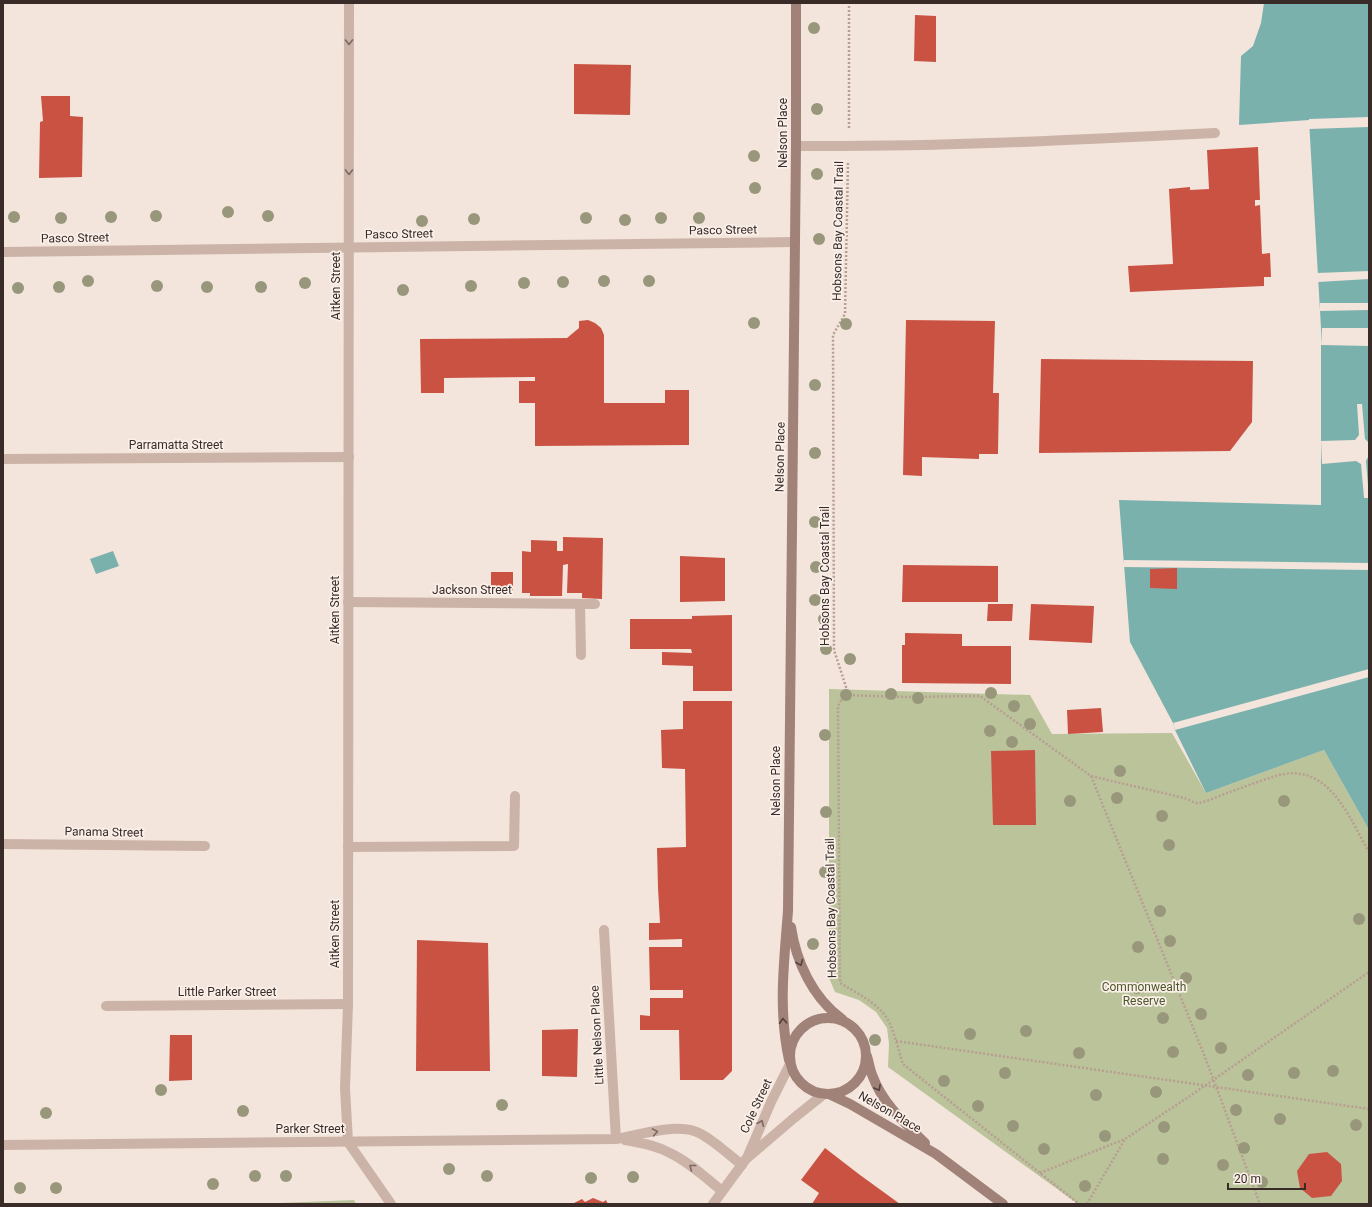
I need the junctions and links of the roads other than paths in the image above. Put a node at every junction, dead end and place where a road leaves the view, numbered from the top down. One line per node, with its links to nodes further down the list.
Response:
1 (349, 3): 6 (street, Aitken Street, one-way to 6)
2 (796, 3): 4 (street, Nelson Place)
3 (1215, 134): 4 (street)
4 (796, 146): 5 (street, Nelson Place)
5 (795, 242): 6 (street, Pasco Street); 18 (street, Nelson Place)
6 (349, 247): 7 (street, Pasco Street); 8 (street, Aitken Street)
7 (3, 252)
8 (349, 457): 9 (street, Parramatta Street); 10 (street, Aitken Street)
9 (3, 459)
10 (348, 602): 11 (street, Jackson Street); 17 (street, Aitken Street)
11 (580, 604): 12 (street, Jackson Street); 13 (street)
12 (595, 604)
13 (581, 655)
14 (515, 796): 17 (street)
15 (3, 844): 16 (street, Panama Street)
16 (205, 846)
17 (348, 846): 20 (street, Aitken Street)
18 (788, 911): 22 (street, Nelson Place, one-way to 22); 24 (street, Nelson Place, one-way to 18)
19 (604, 930): 26 (street, Little Nelson Place)
20 (348, 1004): 21 (street, Little Parker Street); 27 (street, Aitken Street)
21 (106, 1006)
22 (848, 1024): 23 (street); 24 (street)
23 (866, 1051): 25 (street); 29 (street, Nelson Place, one-way to 29)
24 (790, 1062): 25 (street); 30 (street, Cole Street, one-way to 24)
25 (827, 1094): 29 (street, Nelson Place); 30 (street, Cole Street)
26 (616, 1139): 27 (street, Parker Street); 30 (street, Parker Street, one-way to 30); 31 (street, Parker Street, one-way to 26)
27 (348, 1142): 28 (street, Parker Street); 32 (street)
28 (3, 1145)
29 (936, 1154): 34 (street, Nelson Place)
30 (744, 1162): 31 (street, Cole Street)
31 (722, 1191): 33 (street, Cole Street)
32 (391, 1204)
33 (713, 1204)
34 (1003, 1204)

